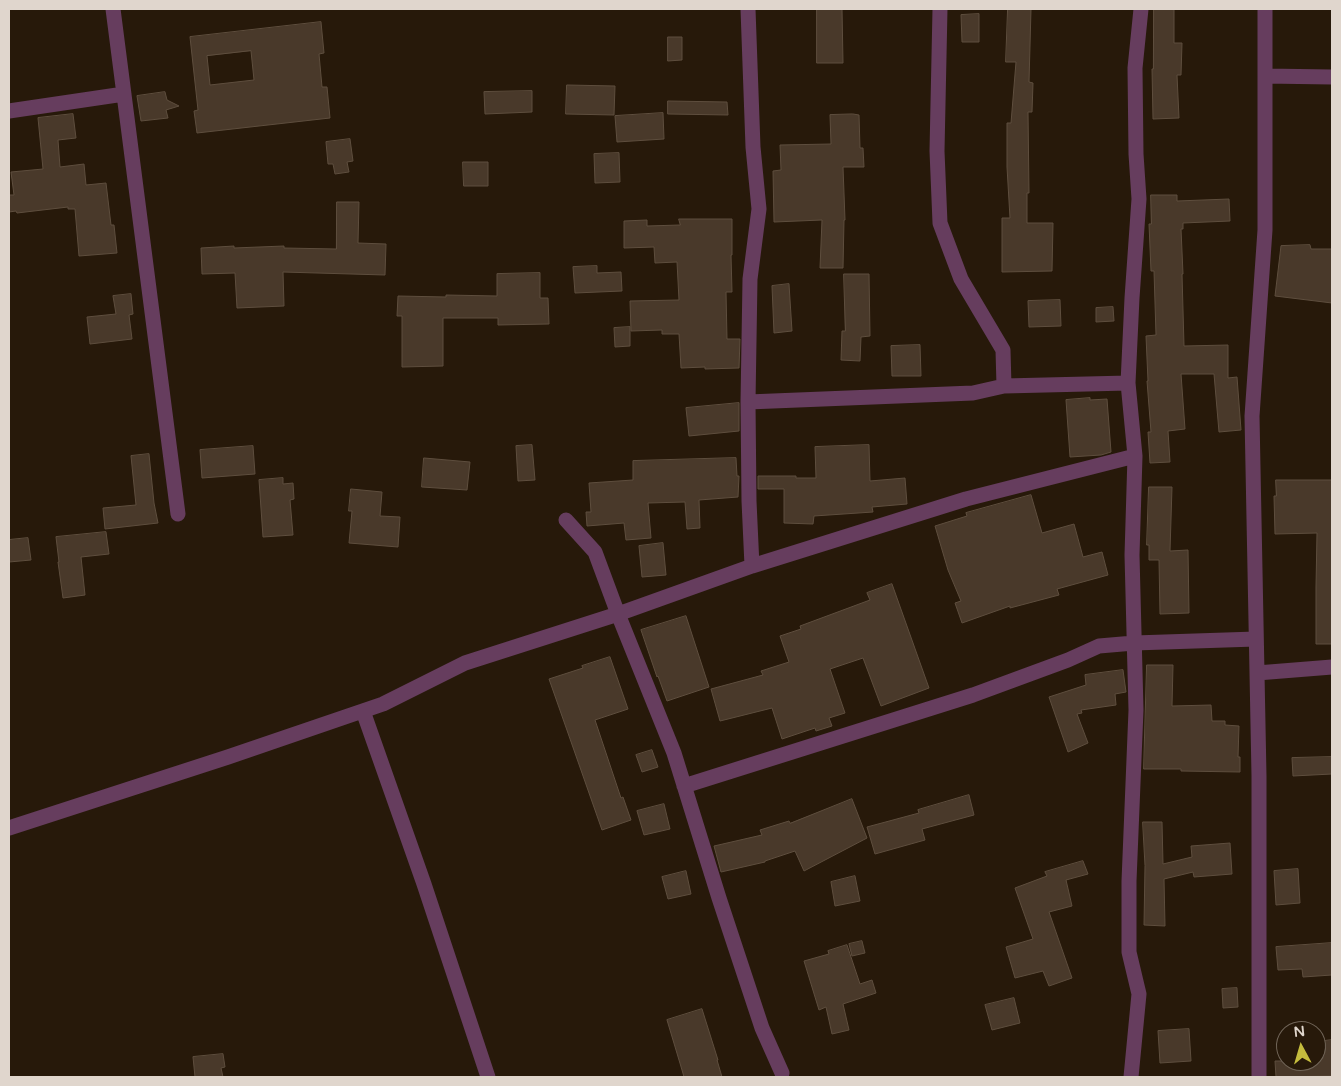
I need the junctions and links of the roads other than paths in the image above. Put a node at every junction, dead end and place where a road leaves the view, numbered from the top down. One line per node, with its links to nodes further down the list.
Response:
1 (113, 9): 8 (street)
2 (748, 9): 12 (street)
3 (940, 9): 11 (street)
4 (1141, 9): 10 (street)
5 (1265, 9): 6 (street)
6 (1265, 76): 7 (street); 18 (street)
7 (1332, 77)
8 (124, 94): 9 (street); 14 (street)
9 (9, 111)
10 (1128, 383): 11 (street); 13 (street)
11 (1004, 386): 12 (street)
12 (748, 402): 16 (street)
13 (1135, 456): 16 (street); 19 (street)
14 (178, 514)
15 (566, 520): 17 (street)
16 (752, 566): 17 (street)
17 (618, 614): 22 (street); 23 (street)
18 (1256, 639): 19 (street); 21 (street)
19 (1134, 643): 23 (street); 27 (street)
20 (1332, 667): 21 (street)
21 (1257, 673): 28 (street)
22 (363, 711): 24 (street); 26 (street)
23 (684, 786): 25 (street)
24 (9, 828)
25 (782, 1073)
26 (488, 1077)
27 (1131, 1077)
28 (1259, 1077)

